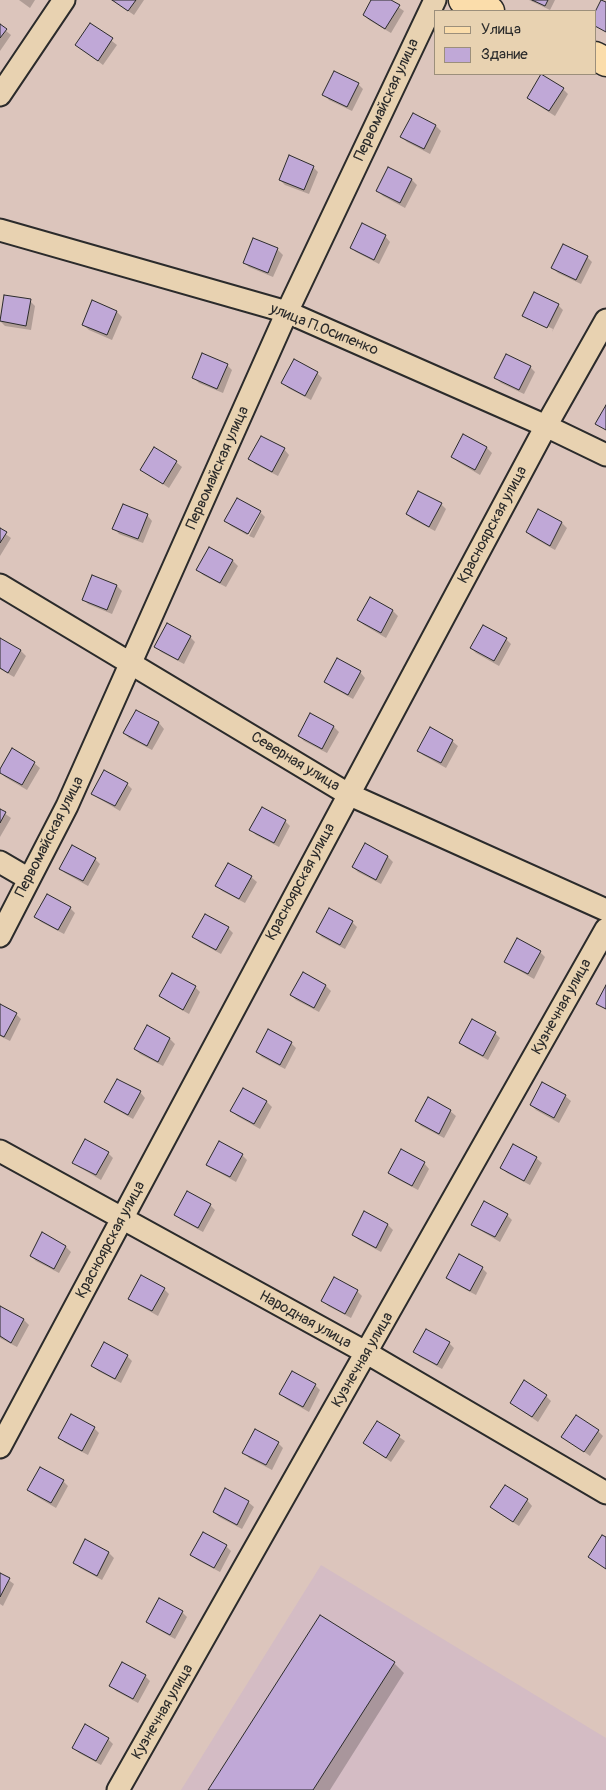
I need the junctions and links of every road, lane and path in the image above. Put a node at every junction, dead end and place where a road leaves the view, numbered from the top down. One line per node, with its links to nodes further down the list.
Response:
1 (64, 0): 5 (street)
2 (435, 0): 7 (street, Первомайская улица)
3 (463, 0): 4 (main road)
4 (488, 10)
5 (0, 95)
6 (0, 230): 7 (street, улица П.Осипенко)
7 (287, 312): 9 (street, улица П.Осипенко); 12 (street, Первомайская улица)
8 (606, 320): 9 (street, Красноярская улица)
9 (546, 426): 10 (street, улица П.Осипенко); 13 (street, Красноярская улица)
10 (606, 455)
11 (0, 585): 12 (street, Северная улица)
12 (131, 664): 13 (street, Северная улица); 15 (street, Первомайская улица)
13 (348, 794): 16 (street, Северная улица); 20 (street, Красноярская улица)
14 (0, 862): 15 (street)
15 (29, 879): 18 (street, Первомайская улица)
16 (606, 910)
17 (606, 929): 21 (street, Кузнечная улица)
18 (0, 936)
19 (0, 1151): 20 (street, Народная улица)
20 (122, 1220): 21 (street, Народная улица); 22 (street, Красноярская улица)
21 (367, 1354): 23 (street, Народная улица); 24 (street, Кузнечная улица)
22 (0, 1447)
23 (606, 1493)
24 (118, 1790)

